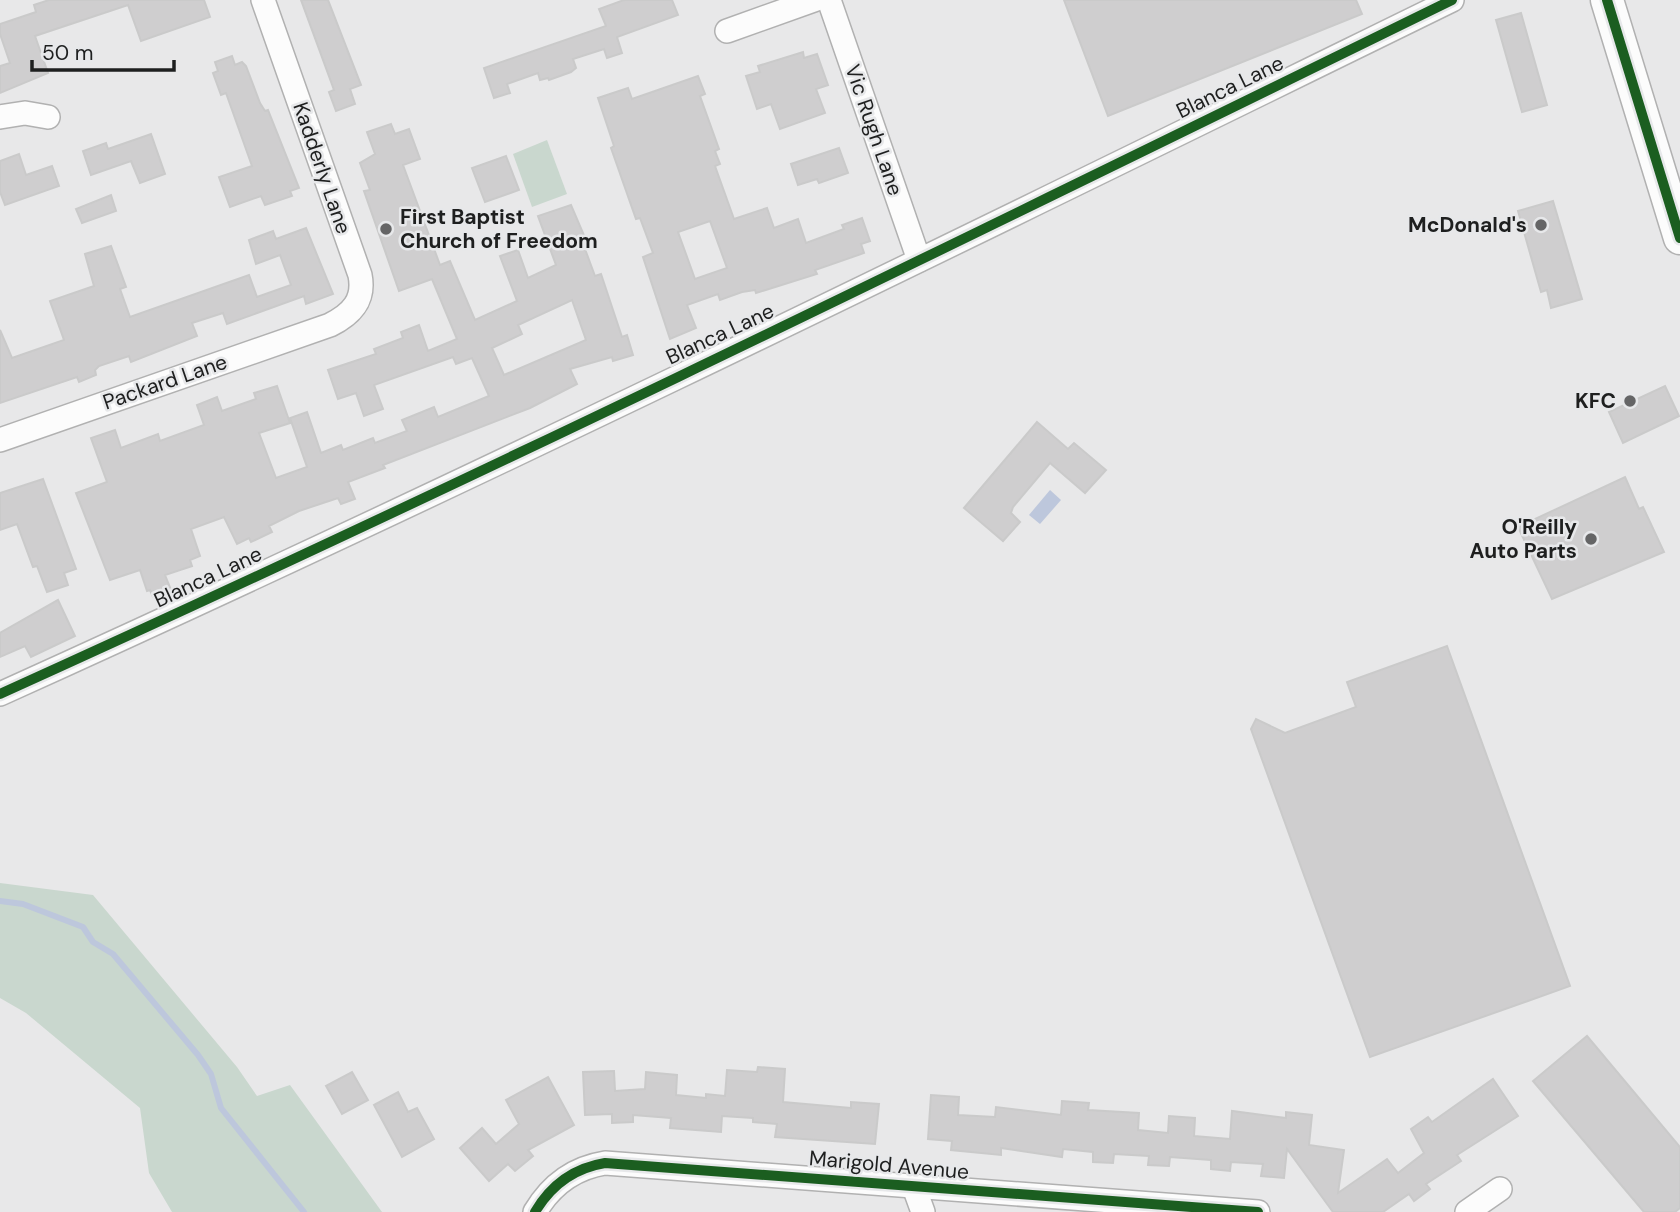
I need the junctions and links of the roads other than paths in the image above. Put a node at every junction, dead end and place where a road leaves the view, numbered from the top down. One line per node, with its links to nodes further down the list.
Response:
1 (263, 0): 12 (street, Kadderly Lane)
2 (814, 0): 6 (street)
3 (829, 0): 11 (street, Vic Rugh Lane)
4 (1452, 0): 11 (street, Blanca Lane)
5 (1607, 0): 9 (main road)
6 (727, 31)
7 (0, 117): 8 (street)
8 (48, 117)
9 (1673, 192): 10 (main road)
10 (1680, 239)
11 (919, 260): 14 (street, Blanca Lane)
12 (330, 324): 13 (street, Packard Lane)
13 (0, 440)
14 (0, 694)
15 (914, 1187): 17 (street, Marigold Avenue); 18 (street); 19 (street, Marigold Avenue)
16 (1500, 1189): 20 (street)
17 (536, 1212)
18 (923, 1212)
19 (1258, 1212)
20 (1467, 1212)

